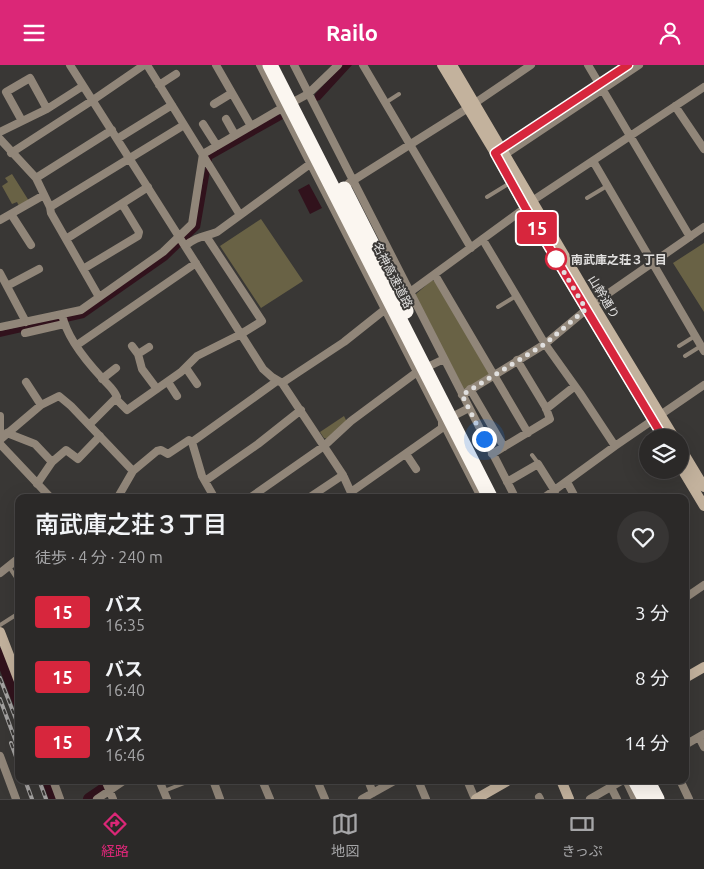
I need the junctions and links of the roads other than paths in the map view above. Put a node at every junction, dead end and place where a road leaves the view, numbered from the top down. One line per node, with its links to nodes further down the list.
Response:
1 (70, 65): 18 (street)
2 (145, 65): 17 (street); 24 (street)
3 (216, 65): 21 (street)
4 (260, 65): 30 (street)
5 (270, 65): 161 (highway, 名神高速道路)
6 (281, 65): 162 (highway, 名神高速道路)
7 (294, 65): 22 (street)
8 (338, 65): 22 (street)
9 (363, 65): 25 (street)
10 (442, 65): 28 (street, 山幹通り)
11 (452, 65): 28 (street, 山幹通り)
12 (588, 65): 19 (street)
13 (628, 65): 19 (street)
14 (639, 65): 19 (street)
15 (526, 66): 28 (street)
16 (176, 74): 17 (street)
17 (159, 85): 27 (street)
18 (83, 86): 24 (street); 31 (street)
19 (602, 86): 40 (street); 47 (street)
20 (704, 87): 29 (street)
21 (232, 93): 26 (street); 36 (street)
22 (308, 94): 30 (street); 53 (street)
23 (399, 94): 25 (lane)
24 (93, 100): 37 (street); 46 (street)
25 (386, 103): 43 (street)
26 (214, 104)
27 (172, 105): 35 (street); 41 (street)
28 (471, 105): 43 (street); 47 (street, 山幹通り)
29 (676, 106): 40 (street); 45 (street)
30 (282, 108): 36 (street); 51 (street)
31 (47, 109): 33 (street); 33 (street)
32 (226, 119): 39 (street)
33 (22, 121): 38 (street)
34 (204, 124): 44 (street)
35 (184, 125): 48 (street); 49 (street)
36 (252, 126): 39 (street)
37 (112, 130): 41 (street); 52 (street)
38 (0, 132)
39 (235, 135): 44 (street)
40 (631, 136): 50 (street); 69 (street)
41 (117, 139): 49 (street)
42 (1, 143): 46 (street)
43 (410, 144): 53 (street); 74 (street)
44 (217, 146): 48 (street)
45 (704, 149)
46 (12, 153): 52 (street)
47 (500, 154): 54 (street, 山幹通り); 62 (street, 山幹通り)
48 (204, 156): 65 (street); 72 (street)
49 (130, 160): 56 (street); 63 (street)
50 (593, 161): 55 (street); 62 (street)
51 (310, 164): 58 (street); 65 (street)
52 (36, 178): 57 (street)
53 (352, 181): 58 (street); 82 (street)
54 (511, 182): 59 (lane); 62 (street, 山幹通り)
55 (607, 186): 60 (lane); 76 (street)
56 (148, 187): 61 (street); 72 (street)
57 (44, 195): 63 (street); 64 (street)
58 (326, 195): 87 (street)
59 (486, 197)
60 (587, 198)
61 (122, 204): 70 (street); 78 (street)
62 (529, 204): 71 (street); 85 (street, 山幹通り)
63 (50, 207): 70 (street)
64 (11, 213): 66 (street); 73 (street)
65 (240, 215): 68 (street)
66 (0, 220)
67 (704, 227): 69 (street)
68 (206, 236): 72 (street); 92 (street)
69 (690, 237): 76 (street)
70 (66, 239): 78 (street)
71 (483, 239): 74 (street); 83 (street)
72 (182, 241): 75 (street); 84 (street)
73 (30, 245)
74 (471, 248): 80 (street)
75 (196, 263): 92 (street); 95 (street)
76 (652, 263): 85 (street); 93 (street)
77 (39, 269): 81 (street)
78 (83, 269): 84 (street)
79 (0, 273): 81 (street)
80 (435, 275): 82 (street); 107 (street)
81 (5, 287): 89 (street)
82 (410, 293): 87 (street); 102 (street)
83 (516, 296): 86 (lane); 94 (street)
84 (99, 297): 88 (street)
85 (589, 306): 94 (street); 125 (street, 山幹通り)
86 (498, 307)
87 (384, 309): 106 (street); 111 (street)
88 (63, 318): 89 (street); 91 (street); 95 (street)
89 (26, 321): 90 (street)
90 (0, 327)
91 (25, 333)
92 (241, 334): 105 (street); 111 (street)
93 (695, 336): 97 (lane); 99 (street)
94 (545, 344): 103 (street); 114 (street)
95 (76, 345): 108 (street)
96 (132, 346): 100 (street)
97 (679, 346)
98 (149, 347): 100 (street)
99 (703, 348): 101 (lane)
100 (138, 354): 115 (street)
101 (685, 356)
102 (444, 359): 106 (street); 117 (street)
103 (517, 360): 107 (street); 122 (street)
104 (116, 367): 108 (street)
105 (186, 368): 110 (street); 112 (street)
106 (417, 373): 126 (street); 134 (street)
107 (494, 375): 116 (street); 130 (street)
108 (102, 379): 119 (street)
109 (26, 382): 120 (street)
110 (168, 382): 115 (street); 118 (street)
111 (280, 382): 123 (street); 133 (street)
112 (197, 384)
113 (704, 385): 125 (street)
114 (575, 386): 122 (street); 135 (street)
115 (157, 389): 119 (street)
116 (470, 389): 117 (street); 136 (street)
117 (462, 395): 121 (street)
118 (177, 396)
119 (116, 399): 127 (street)
120 (41, 405): 127 (street); 132 (street)
121 (469, 408): 126 (street); 138 (street)
122 (546, 409): 130 (street)
123 (301, 410): 134 (street); 147 (street)
124 (0, 416): 132 (street)
125 (656, 417): 128 (street, 山幹通り); 129 (street, 山幹通り); 135 (street)
126 (442, 421): 137 (street); 160 (street)
127 (90, 425): 131 (street)
128 (660, 429)
129 (667, 429)
130 (528, 433): 136 (street)
131 (100, 437): 140 (street); 144 (street)
132 (2, 440): 140 (street); 150 (street)
133 (192, 441): 144 (street); 147 (street)
134 (324, 446): 145 (street); 156 (street)
135 (615, 446): 149 (street)
136 (504, 447): 138 (street)
137 (406, 454): 143 (street); 159 (street)
138 (492, 454): 148 (street)
139 (532, 455): 142 (lane)
140 (52, 462): 150 (street)
141 (689, 462): 151 (street)
142 (538, 464): 148 (street); 152 (street)
143 (416, 469)
144 (133, 471): 154 (street)
145 (343, 475): 157 (street); 158 (street)
146 (688, 479): 166 (street)
147 (205, 481): 155 (street)
148 (507, 482): 163 (street)
149 (567, 482): 152 (street); 165 (street)
150 (37, 484): 153 (street)
151 (704, 487)
152 (555, 491): 164 (street)
153 (47, 494)
154 (120, 494)
155 (210, 494)
156 (255, 494)
157 (314, 494)
158 (351, 494)
159 (355, 494)
160 (479, 494)
161 (488, 494)
162 (500, 494)
163 (513, 494)
164 (550, 494)
165 (573, 494)
166 (704, 506)
167 (15, 561): 168 (street)
168 (8, 567): 169 (street); 170 (lane)
169 (0, 573)
170 (15, 577)
171 (704, 585): 172 (street)
172 (689, 595)
173 (15, 616): 174 (lane)
174 (0, 625)
175 (0, 632): 177 (street)
176 (704, 667): 178 (street)
177 (15, 671)
178 (689, 676)
179 (701, 736): 180 (street); 181 (street)
180 (689, 743)
181 (704, 747)
182 (0, 756): 204 (street)
183 (54, 784): 205 (street)
184 (184, 784): 203 (lane)
185 (214, 784): 208 (street)
186 (264, 784): 209 (street)
187 (319, 784): 210 (street)
188 (370, 784): 202 (street)
189 (389, 784): 202 (street)
190 (420, 784): 212 (street)
191 (469, 784): 213 (street)
192 (502, 784): 213 (street)
193 (562, 784): 214 (street)
194 (617, 784): 201 (street)
195 (626, 784): 217 (street)
196 (637, 784): 218 (highway)
197 (649, 784): 219 (highway)
198 (658, 784): 220 (street)
199 (682, 784): 221 (street)
200 (108, 786): 206 (street); 207 (street)
201 (611, 787): 215 (street); 216 (street)
202 (373, 793): 211 (street)
203 (165, 795)
204 (16, 799)
205 (60, 799)
206 (97, 799)
207 (113, 799)
208 (220, 799)
209 (270, 799)
210 (325, 799)
211 (362, 799)
212 (426, 799)
213 (476, 799)
214 (569, 799)
215 (590, 799)
216 (616, 799)
217 (635, 799)
218 (645, 799)
219 (657, 799)
220 (665, 799)
221 (689, 799)

